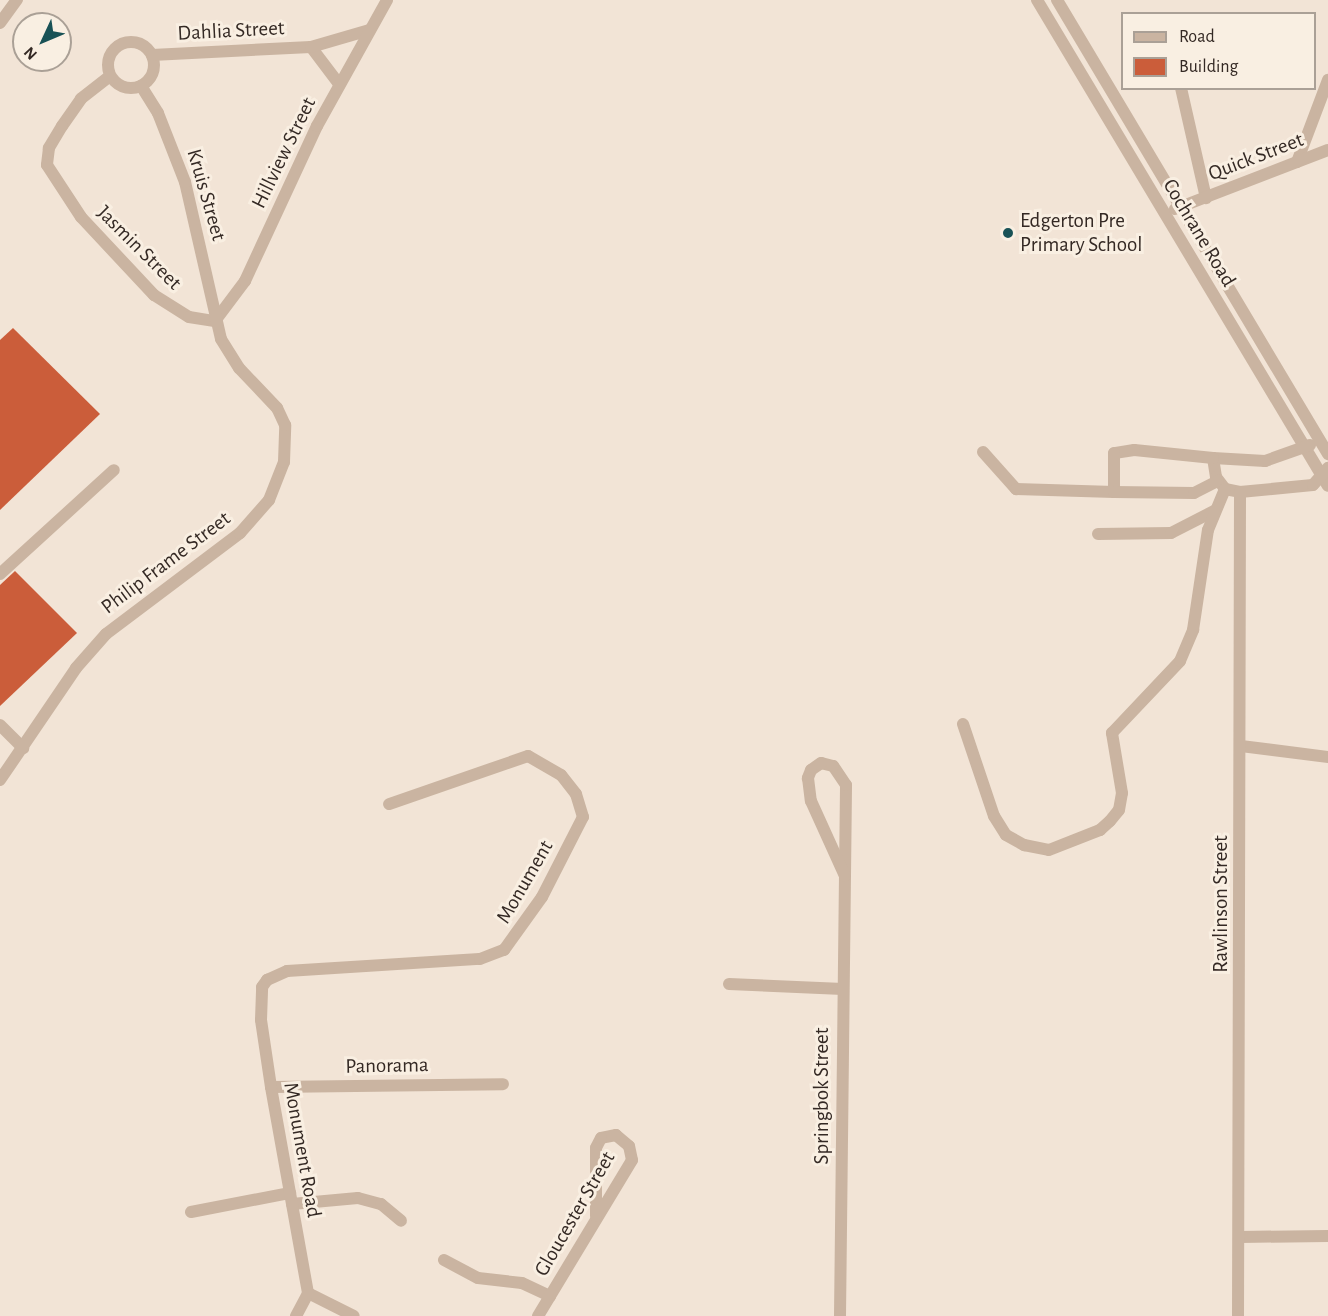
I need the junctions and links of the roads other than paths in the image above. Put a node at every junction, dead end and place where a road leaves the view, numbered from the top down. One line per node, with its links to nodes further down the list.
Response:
1 (17, 0): 5 (street)
2 (387, 0): 6 (street, Hillview Street)
3 (1037, 0): 18 (street, Cochrane Road)
4 (1057, 0): 17 (street, Cochrane Road)
5 (0, 23)
6 (369, 30): 7 (street, Dahlia Street); 11 (street, Hillview Street)
7 (311, 47): 8 (street, Dahlia Street); 11 (street, Dahlia Street)
8 (152, 54): 9 (street); 12 (street)
9 (110, 76): 12 (street); 19 (street, Jasmin Street)
10 (1328, 80): 15 (street)
11 (339, 84): 19 (street, Hillview Street)
12 (141, 86): 19 (street, Kruis Street)
13 (1181, 90): 16 (street)
14 (1328, 150): 15 (street, Quick Street)
15 (1297, 162): 16 (street, Quick Street)
16 (1206, 198): 17 (street, Quick Street)
17 (1181, 207): 18 (street, Quick Street); 20 (street, Cochrane Road)
18 (1165, 213): 21 (street, Cochrane Road)
19 (215, 321): 36 (street, Philip Frame Street)
20 (1324, 440): 21 (street); 23 (street, Cochrane Road)
21 (1305, 447): 24 (street); 26 (street, Cochrane Road)
22 (983, 452): 28 (street)
23 (1328, 454)
24 (1213, 458): 27 (street); 28 (street)
25 (114, 470): 32 (street)
26 (1326, 476): 29 (street)
27 (1221, 485): 28 (street); 29 (street); 30 (street)
28 (1114, 492)
29 (1240, 492): 35 (street, Rawlinson Street)
30 (1214, 511): 31 (street); 33 (street)
31 (1098, 534)
32 (0, 574)
33 (963, 724)
34 (0, 725): 36 (street)
35 (1240, 746): 37 (street); 51 (street, Rawlinson Street)
36 (22, 748): 38 (street, Philip Frame Street)
37 (1328, 757)
38 (0, 780)
39 (389, 804): 42 (street, Monument)
40 (845, 876): 40 (street, Springbok Street); 43 (street, Springbok Street)
41 (729, 984): 43 (street)
42 (262, 987): 45 (street, Monument Road)
43 (843, 988): 58 (street, Springbok Street)
44 (503, 1084): 45 (street, Panorama)
45 (271, 1087): 46 (street, Monument Road)
46 (291, 1198): 47 (street); 49 (street); 53 (street, Monument Road)
47 (191, 1212)
48 (596, 1216): 48 (street, Gloucester Street); 54 (street, Gloucester Street)
49 (402, 1221)
50 (1328, 1236): 51 (street)
51 (1240, 1237): 59 (street, Rawlinson Street)
52 (444, 1260): 54 (street)
53 (308, 1293): 55 (street); 56 (street)
54 (550, 1296): 57 (street, Gloucester Street)
55 (296, 1316)
56 (354, 1316)
57 (538, 1316)
58 (840, 1316)
59 (1238, 1316)

